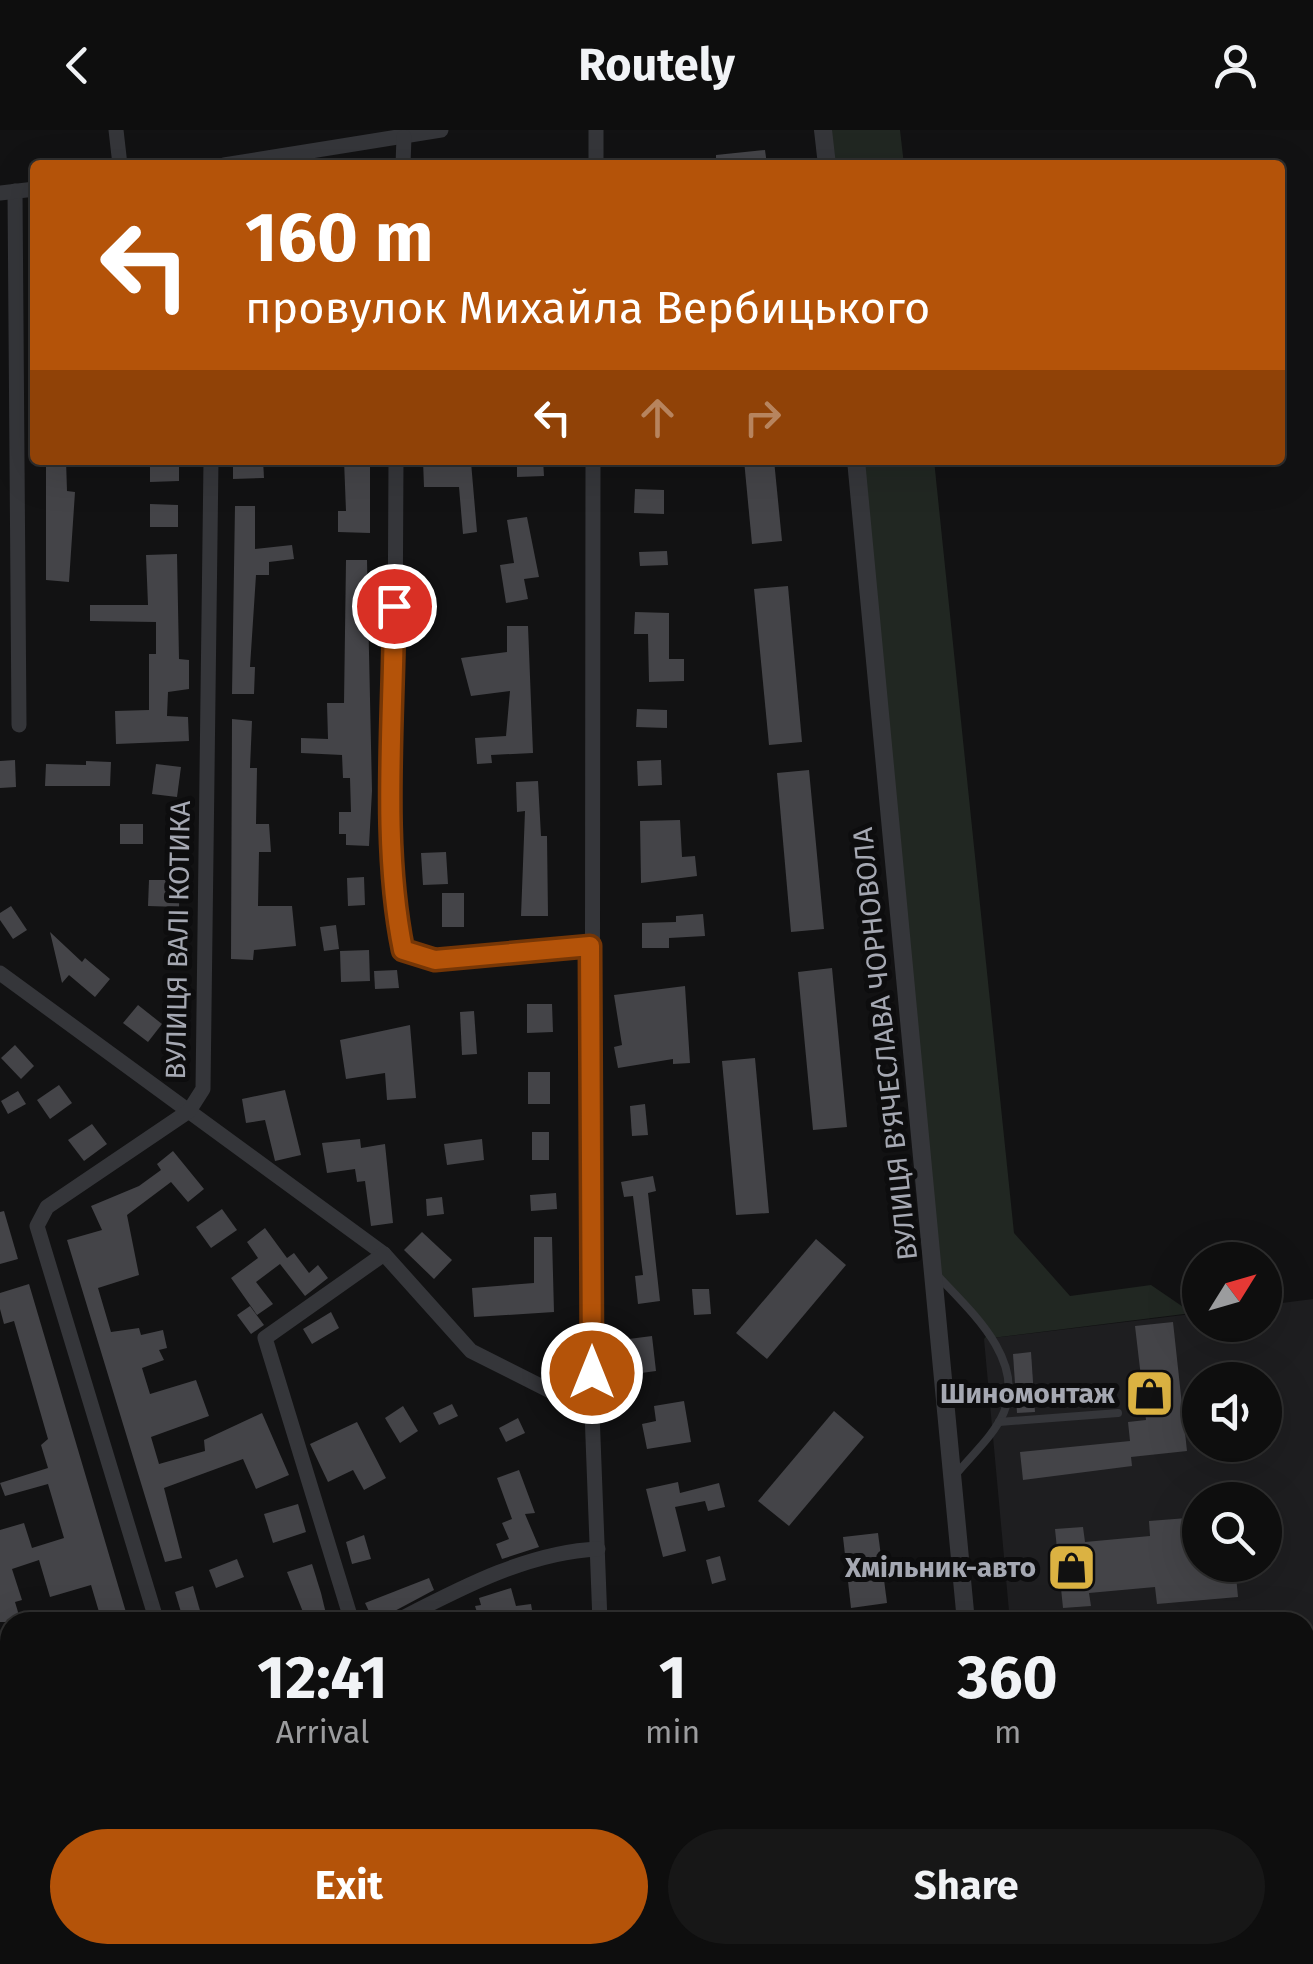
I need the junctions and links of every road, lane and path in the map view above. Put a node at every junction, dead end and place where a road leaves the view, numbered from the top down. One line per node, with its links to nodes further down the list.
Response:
1 (116, 130): 7 (street)
2 (441, 130): 6 (street)
3 (596, 130): 10 (street)
4 (824, 130): 11 (street)
5 (383, 135): 6 (street); 8 (street)
6 (404, 137): 9 (street)
7 (119, 160)
8 (250, 160)
9 (403, 160)
10 (596, 160)
11 (827, 160)
12 (8, 192): 17 (street)
13 (211, 465): 20 (street, ВУЛИЦЯ ВАЛІ КОТИКА)
14 (396, 465): 18 (street)
15 (594, 465): 18 (street)
16 (856, 465): 22 (street, ВУЛИЦЯ В'ЯЧЕСЛАВА ЧОРНОВОЛА)
17 (19, 725)
18 (590, 946): 23 (street)
19 (0, 973): 20 (street)
20 (189, 1111): 21 (street); 28 (street, ВУЛИЦЯ ВАЛІ КОТИКА)
21 (384, 1254): 23 (street); 29 (street)
22 (935, 1272): 25 (lane); 26 (street, ВУЛИЦЯ В'ЯЧЕСЛАВА ЧОРНОВОЛА)
23 (592, 1412): 27 (street)
24 (1118, 1412): 25 (lane)
25 (999, 1422): 26 (lane)
26 (951, 1480): 32 (street, ВУЛИЦЯ В'ЯЧЕСЛАВА ЧОРНОВОЛА)
27 (598, 1549): 30 (street); 31 (street)
28 (154, 1612)
29 (349, 1612)
30 (417, 1612)
31 (600, 1612)
32 (965, 1612)

